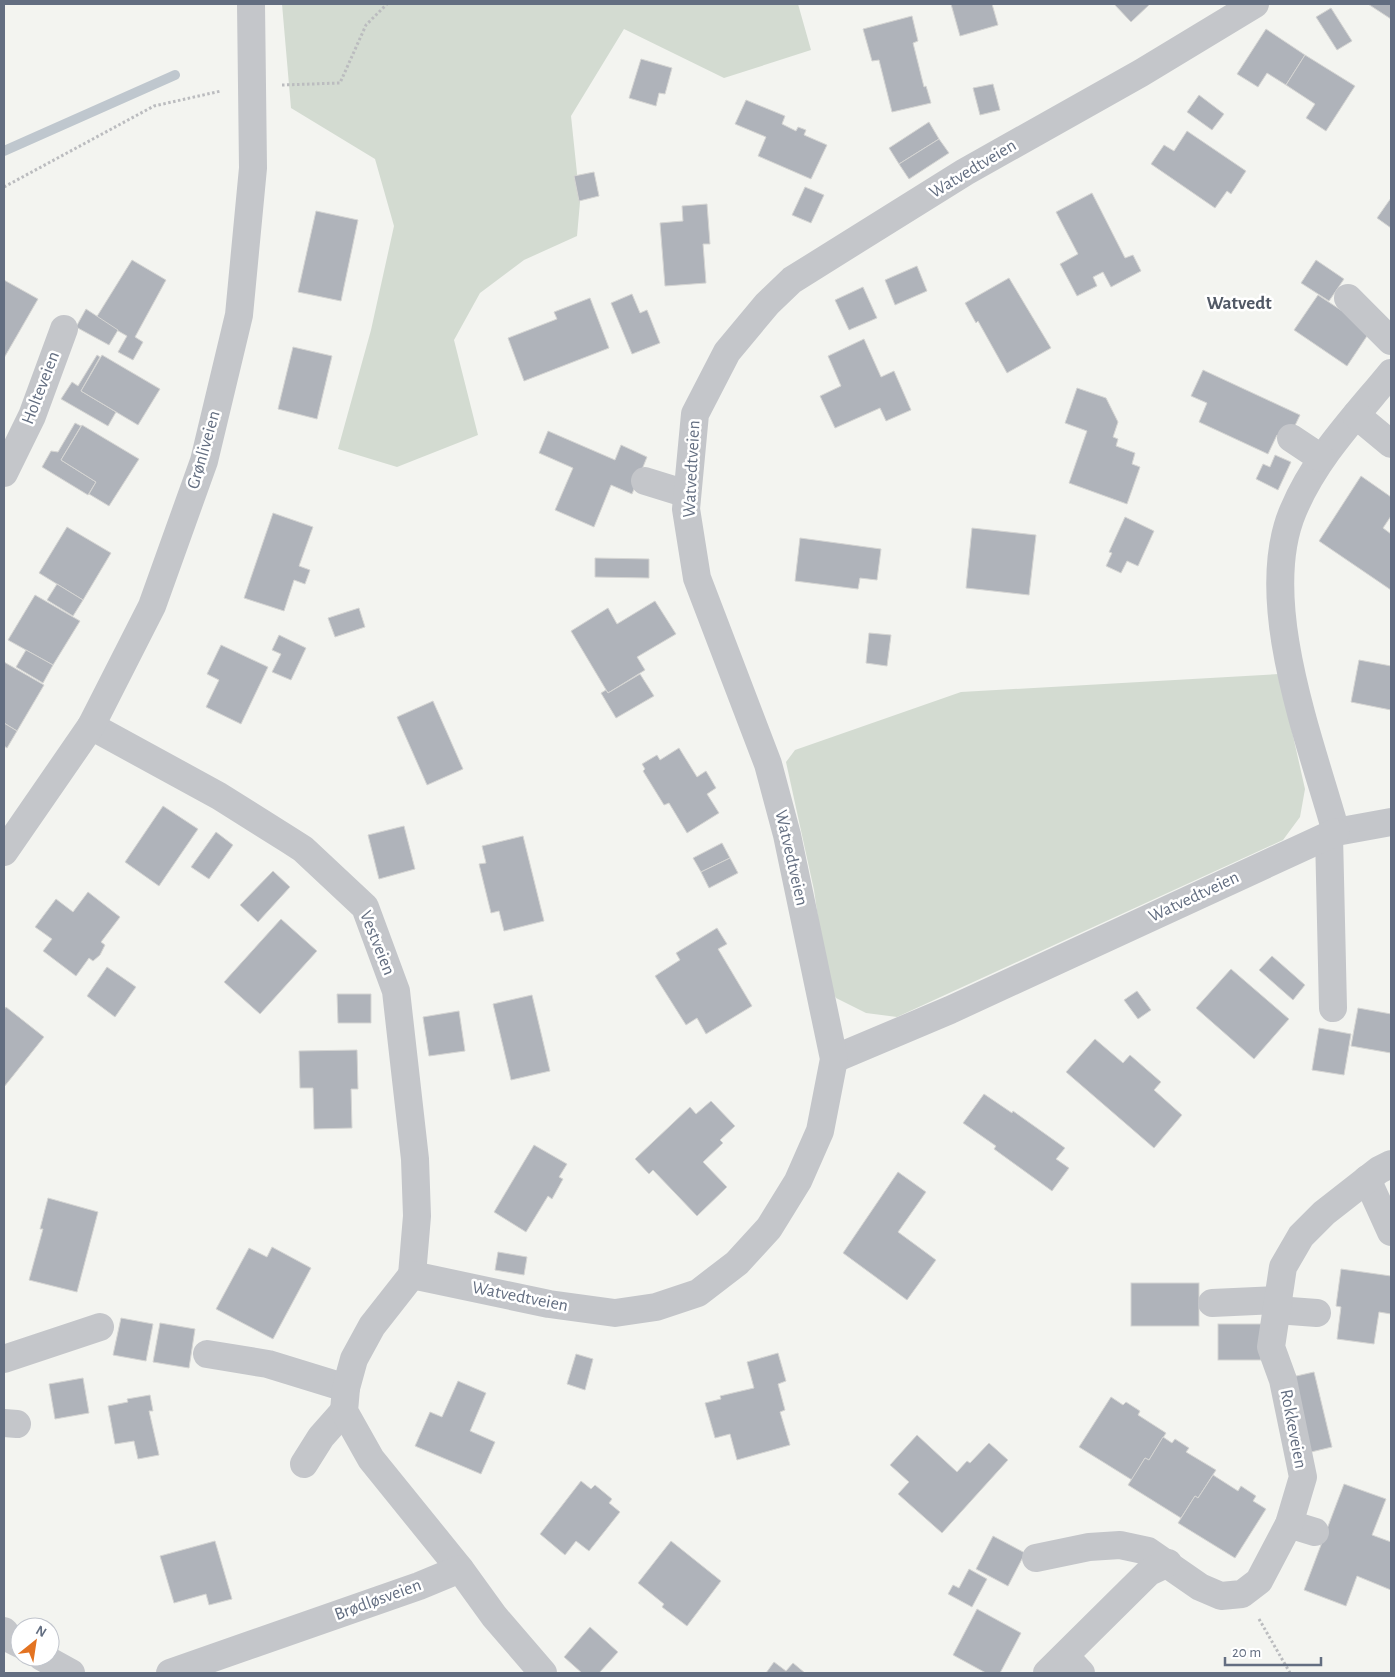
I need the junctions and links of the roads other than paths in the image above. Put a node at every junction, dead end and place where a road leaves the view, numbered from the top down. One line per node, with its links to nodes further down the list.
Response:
1 (251, 4): 14 (street, Grønliveien)
2 (1255, 4): 13 (street, Watvedtveien)
3 (1348, 298): 5 (street)
4 (64, 328): 11 (street, Holteveien)
5 (1391, 341)
6 (1391, 373): 7 (street)
7 (1356, 415): 9 (street); 10 (street)
8 (1291, 438): 10 (street)
9 (1391, 444)
10 (1321, 458): 16 (street)
11 (4, 473)
12 (645, 481): 13 (street)
13 (687, 494): 19 (street, Watvedtveien)
14 (90, 726): 17 (street, Grønliveien); 23 (street, Vestveien)
15 (1391, 822): 16 (street, Watvedtveien)
16 (1332, 834): 18 (street); 19 (street, Watvedtveien)
17 (4, 852)
18 (1333, 1008)
19 (834, 1059): 23 (street, Watvedtveien)
20 (1391, 1164): 21 (street, Rokkeveien)
21 (1367, 1179): 22 (street); 25 (street, Rokkeveien)
22 (1391, 1232)
23 (412, 1275): 30 (street)
24 (1212, 1302): 25 (street)
25 (1277, 1305): 26 (street); 32 (street, Rokkeveien)
26 (1317, 1313)
27 (100, 1327): 29 (street)
28 (208, 1354): 30 (street)
29 (4, 1359)
30 (345, 1400): 31 (street); 36 (street)
31 (304, 1464)
32 (1289, 1524): 33 (street); 35 (street, Rokkeveien)
33 (1315, 1532)
34 (1036, 1558): 35 (street)
35 (1168, 1563): 38 (street)
36 (460, 1569): 40 (street, Brødløsveien); 41 (street)
37 (60, 1667): 39 (street)
38 (1064, 1668)
39 (71, 1673)
40 (170, 1673)
41 (543, 1673)

